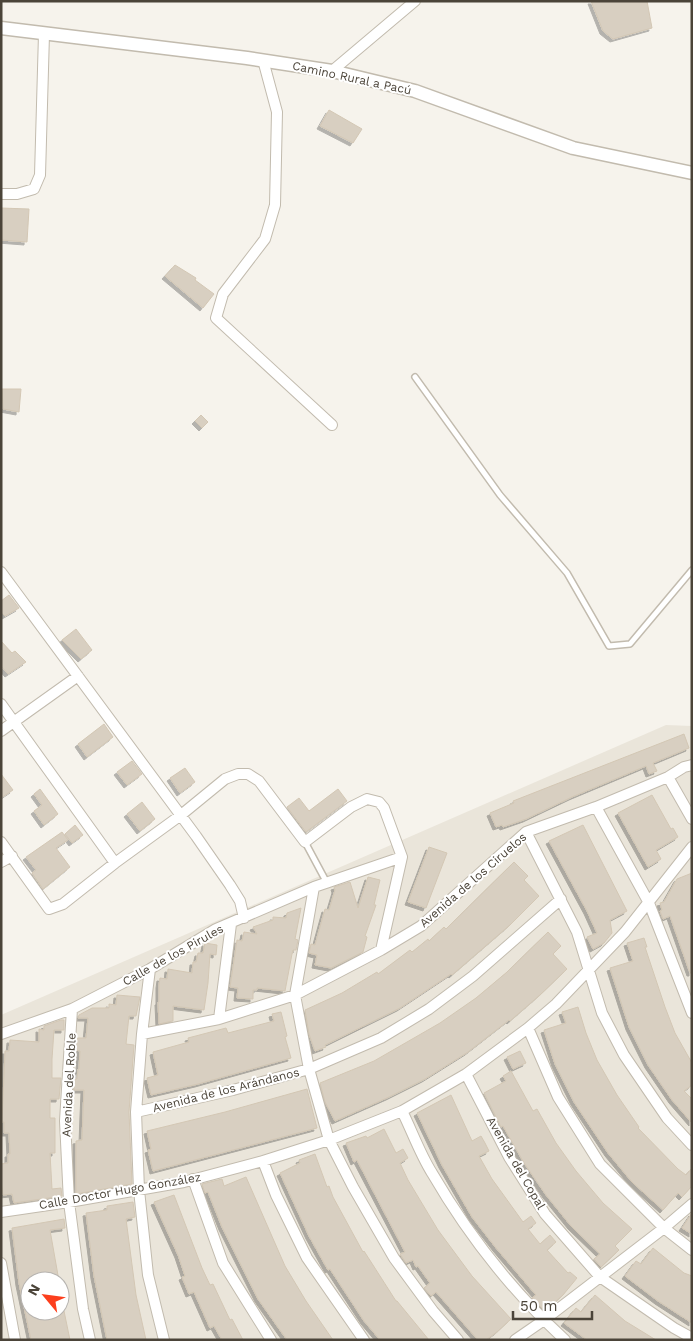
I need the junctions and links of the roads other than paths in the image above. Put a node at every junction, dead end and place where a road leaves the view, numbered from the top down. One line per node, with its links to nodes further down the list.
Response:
1 (415, 1): 5 (street)
2 (1, 28): 3 (street, Camino Rural a Pacú)
3 (44, 34): 4 (street, Camino Rural a Pacú); 7 (street)
4 (264, 60): 5 (street, Camino Rural a Pacú); 9 (street)
5 (332, 71): 6 (street, Camino Rural a Pacú)
6 (692, 173)
7 (1, 194)
8 (415, 377): 10 (lane)
9 (332, 425)
10 (692, 570)
11 (1, 572): 12 (street)
12 (78, 676): 14 (street); 19 (street)
13 (1, 704): 14 (street)
14 (14, 721): 15 (street); 28 (street)
15 (1, 730)
16 (692, 765): 17 (street, Avenida de los Ciruelos)
17 (668, 777): 18 (street, Avenida de los Ciruelos); 20 (street)
18 (596, 807): 21 (street, Avenida de los Ciruelos); 32 (street)
19 (181, 815): 23 (street); 28 (street); 33 (street)
20 (692, 819)
21 (526, 832): 31 (street); 35 (street, Avenida de los Ciruelos)
22 (1, 842): 25 (street)
23 (305, 842): 26 (street); 29 (lane)
24 (692, 847): 32 (street, Calle Doctor Hugo González)
25 (12, 856): 27 (street); 28 (street)
26 (402, 857): 29 (street, Calle de los Pirules); 35 (street)
27 (1, 862)
28 (115, 862)
29 (327, 883): 30 (street, Calle de los Pirules)
30 (314, 888): 33 (street, Calle de los Pirules); 38 (street)
31 (561, 900): 37 (street); 45 (street, Avenida de los Arándanos)
32 (649, 903): 37 (street, Calle Doctor Hugo González); 40 (street)
33 (244, 918): 34 (street, Calle de los Pirules)
34 (231, 924): 36 (street, Calle de los Pirules); 41 (street)
35 (382, 950): 38 (street, Avenida de los Ciruelos)
36 (150, 969): 39 (street, Calle de los Pirules); 44 (street)
37 (588, 971): 42 (street, Calle Doctor Hugo González); 50 (street)
38 (295, 995): 41 (street, Avenida de los Ciruelos); 45 (street)
39 (72, 1009): 43 (street, Calle de los Pirules); 54 (street, Avenida del Roble)
40 (692, 1013)
41 (219, 1019): 44 (street, Avenida de los Ciruelos)
42 (528, 1028): 46 (street, Calle Doctor Hugo González); 57 (street)
43 (1, 1034)
44 (142, 1034): 48 (street)
45 (310, 1068): 48 (street, Avenida de los Arándanos); 49 (street)
46 (466, 1074): 47 (street, Calle Doctor Hugo González); 60 (street, Avenida del Copal)
47 (402, 1111): 49 (street, Calle Doctor Hugo González); 61 (street)
48 (136, 1112): 53 (street)
49 (329, 1140): 51 (street, Calle Doctor Hugo González); 68 (street)
50 (692, 1145)
51 (263, 1161): 52 (street, Calle Doctor Hugo González); 67 (street)
52 (193, 1179): 53 (street, Calle Doctor Hugo González); 66 (street)
53 (139, 1190): 54 (street, Calle Doctor Hugo González); 65 (street)
54 (69, 1202): 56 (street, Calle Doctor Hugo González); 64 (street, Avenida del Roble)
55 (692, 1204): 57 (street)
56 (1, 1212)
57 (664, 1228): 58 (street); 60 (street)
58 (692, 1250)
59 (1, 1263): 63 (street)
60 (600, 1277): 61 (street); 62 (street, Avenida del Copal)
61 (544, 1320): 69 (street); 70 (street)
62 (692, 1338)
63 (15, 1340)
64 (90, 1340)
65 (164, 1340)
66 (271, 1340)
67 (364, 1340)
68 (458, 1340)
69 (515, 1340)
70 (566, 1340)

